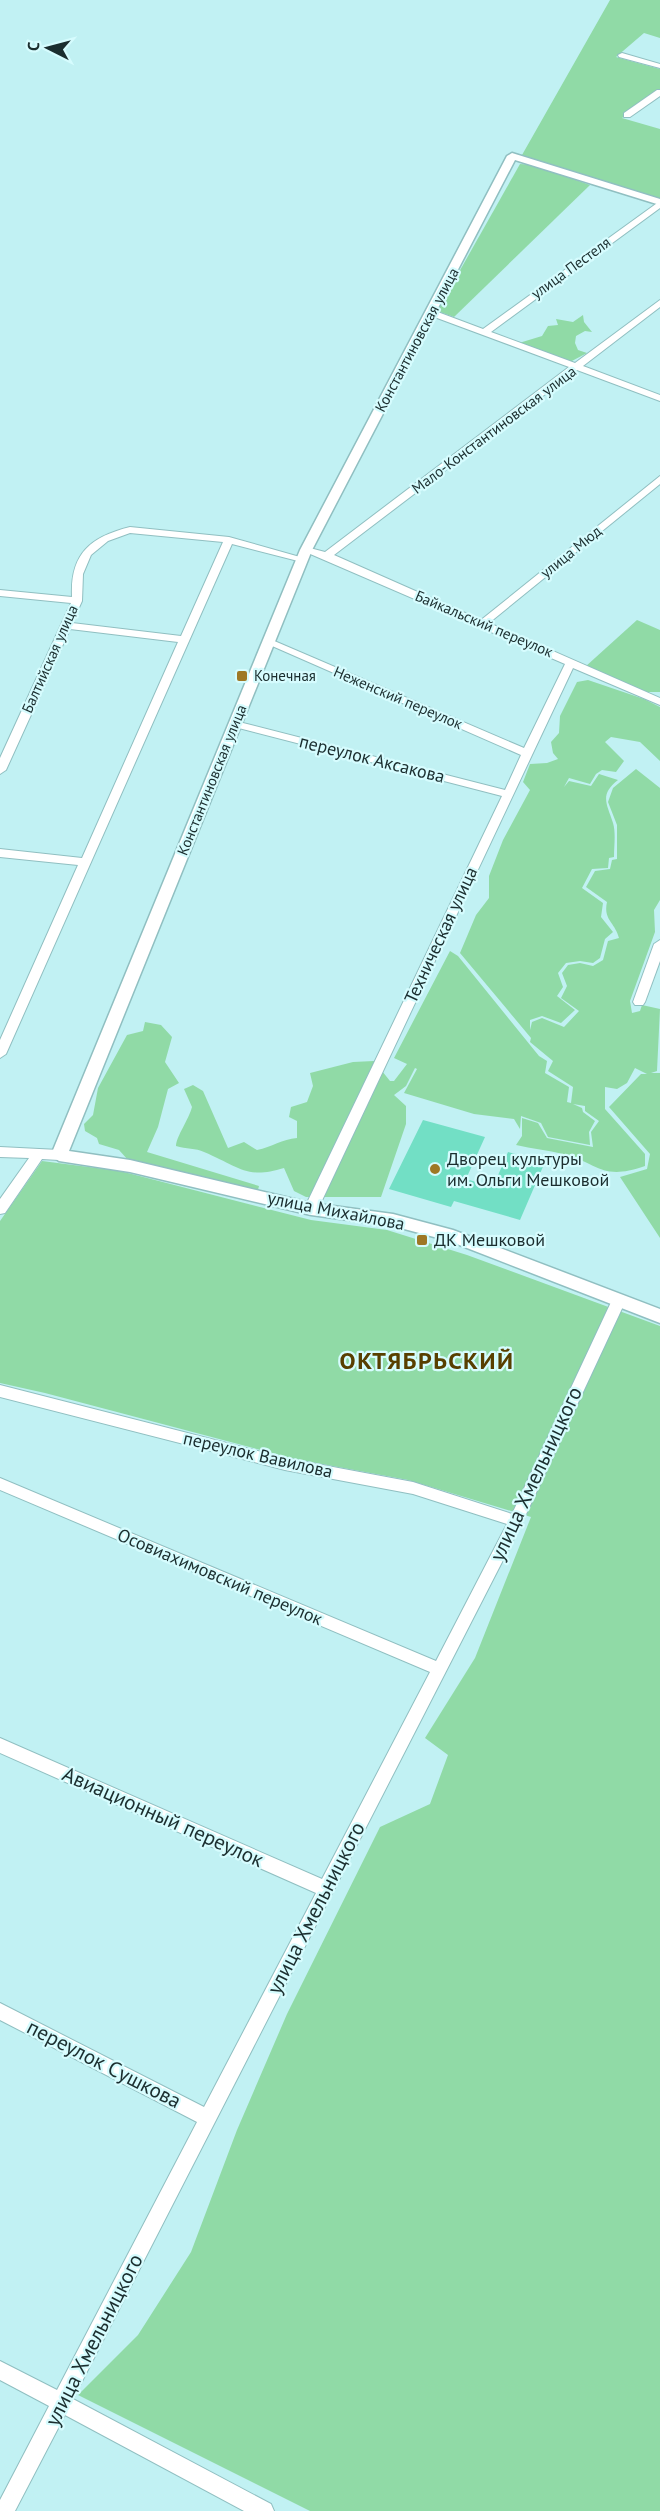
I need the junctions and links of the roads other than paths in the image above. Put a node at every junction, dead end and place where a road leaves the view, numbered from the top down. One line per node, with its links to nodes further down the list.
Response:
1 (622, 55): 2 (street)
2 (660, 66)
3 (660, 93): 4 (street)
4 (627, 115)
5 (660, 203): 7 (street, Константиновская улица); 8 (street, улица Пестеля)
6 (660, 303): 9 (street, Мало-Константиновская улица)
7 (432, 313): 8 (street); 13 (street, Константиновская улица)
8 (483, 333): 9 (street)
9 (577, 367): 10 (street); 14 (street, Мало-Константиновская улица)
10 (660, 398)
11 (660, 479): 17 (street, улица Мюд)
12 (229, 540): 13 (street, Балтийская улица); 16 (street, Балтийская улица); 19 (street)
13 (304, 554): 14 (street, Байкальский переулок); 20 (street, Константиновская улица)
14 (327, 556): 17 (street, Байкальский переулок)
15 (0, 593): 16 (street)
16 (77, 601): 18 (street, Балтийская улица)
17 (482, 624): 21 (street, Байкальский переулок)
18 (66, 625): 19 (street); 25 (street, Балтийская улица)
19 (184, 640): 28 (street)
20 (268, 642): 23 (street, Константиновская улица); 24 (street, Неженский переулок)
21 (571, 662): 22 (street, Байкальский переулок); 24 (street, Техническая улица)
22 (659, 700)
23 (235, 724): 26 (street, переулок Аксакова); 34 (street, Константиновская улица)
24 (528, 754): 26 (street, Техническая улица)
25 (0, 770)
26 (508, 794): 36 (street, Техническая улица)
27 (0, 853): 28 (street)
28 (86, 862): 31 (street)
29 (660, 944): 30 (street)
30 (639, 1002)
31 (0, 1054)
32 (0, 1152): 33 (street, улица Михайлова)
33 (39, 1154): 34 (street, улица Михайлова); 35 (street)
34 (59, 1155): 36 (street, улица Михайлова)
35 (0, 1209)
36 (311, 1209): 37 (street, улица Михайлова)
37 (619, 1300): 38 (street, улица Михайлова); 41 (street, улица Хмельницкого)
38 (660, 1316)
39 (0, 1391): 41 (street, переулок Вавилова)
40 (0, 1484): 42 (street, Осовиахимовский переулок)
41 (516, 1521): 42 (street, улица Хмельницкого)
42 (440, 1669): 44 (street, улица Хмельницкого)
43 (0, 1745): 44 (street, Авиационный переулок)
44 (326, 1890): 46 (street, улица Хмельницкого)
45 (0, 2011): 46 (street, переулок Сушкова)
46 (208, 2118): 48 (street, улица Хмельницкого)
47 (0, 2370): 48 (street)
48 (62, 2402): 49 (street, улица Хмельницкого); 50 (street)
49 (5, 2511)
50 (264, 2511)

